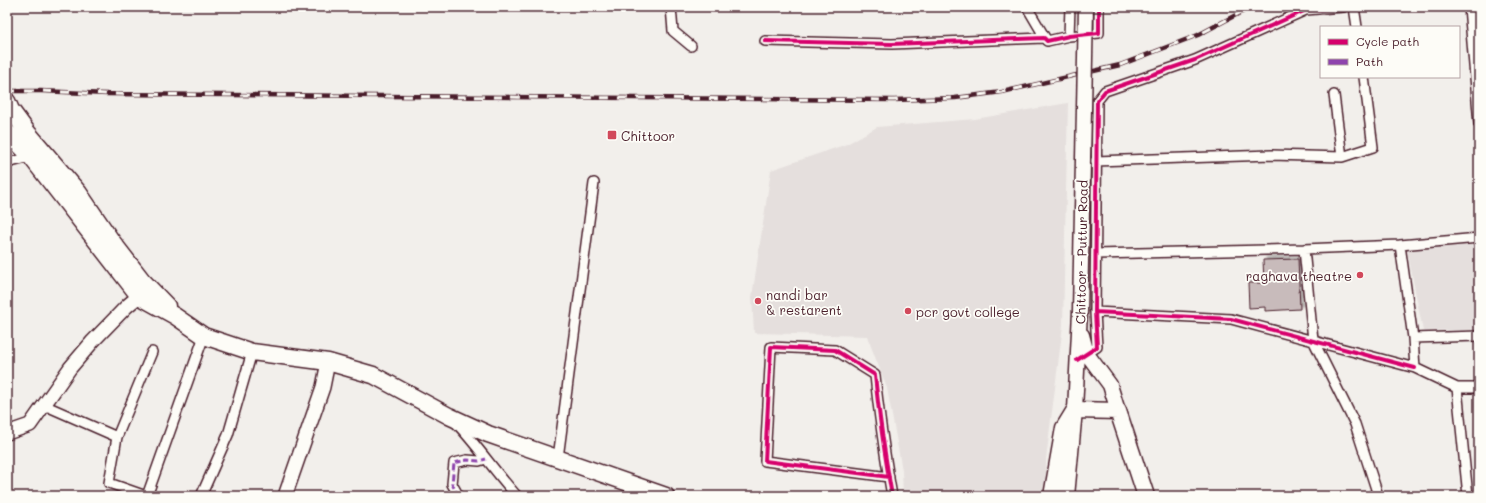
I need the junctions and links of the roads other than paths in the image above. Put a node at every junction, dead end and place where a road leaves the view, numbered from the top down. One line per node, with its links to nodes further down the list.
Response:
1 (671, 7): 13 (street)
2 (1027, 7): 12 (street)
3 (1070, 7): 10 (street)
4 (1086, 7): 37 (main road, Chittoor - Puttur Road, bridge)
5 (1099, 7): 10 (street)
6 (1343, 7): 21 (street)
7 (1354, 7): 9 (street)
8 (1470, 7): 17 (street)
9 (1357, 26)
10 (1069, 36): 12 (street)
11 (765, 41): 12 (street)
12 (1047, 41)
13 (691, 46)
14 (1364, 78): 20 (street)
15 (1334, 95): 20 (street)
16 (7, 102): 30 (highway)
17 (1479, 124)
18 (7, 132): 19 (highway)
19 (31, 157): 22 (street); 28 (highway)
20 (1342, 157): 21 (street)
21 (1095, 162): 27 (street)
22 (7, 163)
23 (594, 182): 48 (street)
24 (1479, 238): 25 (street)
25 (1400, 245): 26 (street); 33 (street)
26 (1304, 249): 27 (street); 34 (street)
27 (1096, 254): 29 (street)
28 (139, 296): 30 (highway); 42 (street)
29 (1095, 312): 34 (street); 37 (street)
30 (175, 316): 31 (highway)
31 (204, 336): 36 (highway); 52 (street)
32 (1479, 336): 33 (street)
33 (1413, 338): 39 (street)
34 (1313, 340): 39 (street); 51 (street)
35 (152, 352): 47 (street)
36 (252, 352): 38 (highway); 53 (street)
37 (1082, 357): 43 (main road, Chittoor - Puttur Road); 44 (main road)
38 (328, 362): 45 (highway); 54 (street)
39 (1415, 368): 40 (street)
40 (1457, 388): 41 (street); 62 (street)
41 (1479, 388)
42 (44, 405): 46 (street); 47 (street)
43 (1075, 410): 44 (highway); 59 (highway); 60 (main road, Chittoor - Puttur Road)
44 (1118, 411): 61 (highway)
45 (449, 416): 48 (highway); 49 (street)
46 (7, 433)
47 (116, 437): 52 (street)
48 (558, 458): 57 (highway)
49 (486, 459): 55 (street); 56 (street)
50 (889, 477): 50 (street); 58 (street)
51 (1376, 495)
52 (147, 496)
53 (201, 496)
54 (285, 496)
55 (457, 496)
56 (517, 496)
57 (666, 496)
58 (892, 496)
59 (1052, 496)
60 (1067, 496)
61 (1146, 496)
62 (1468, 496)

